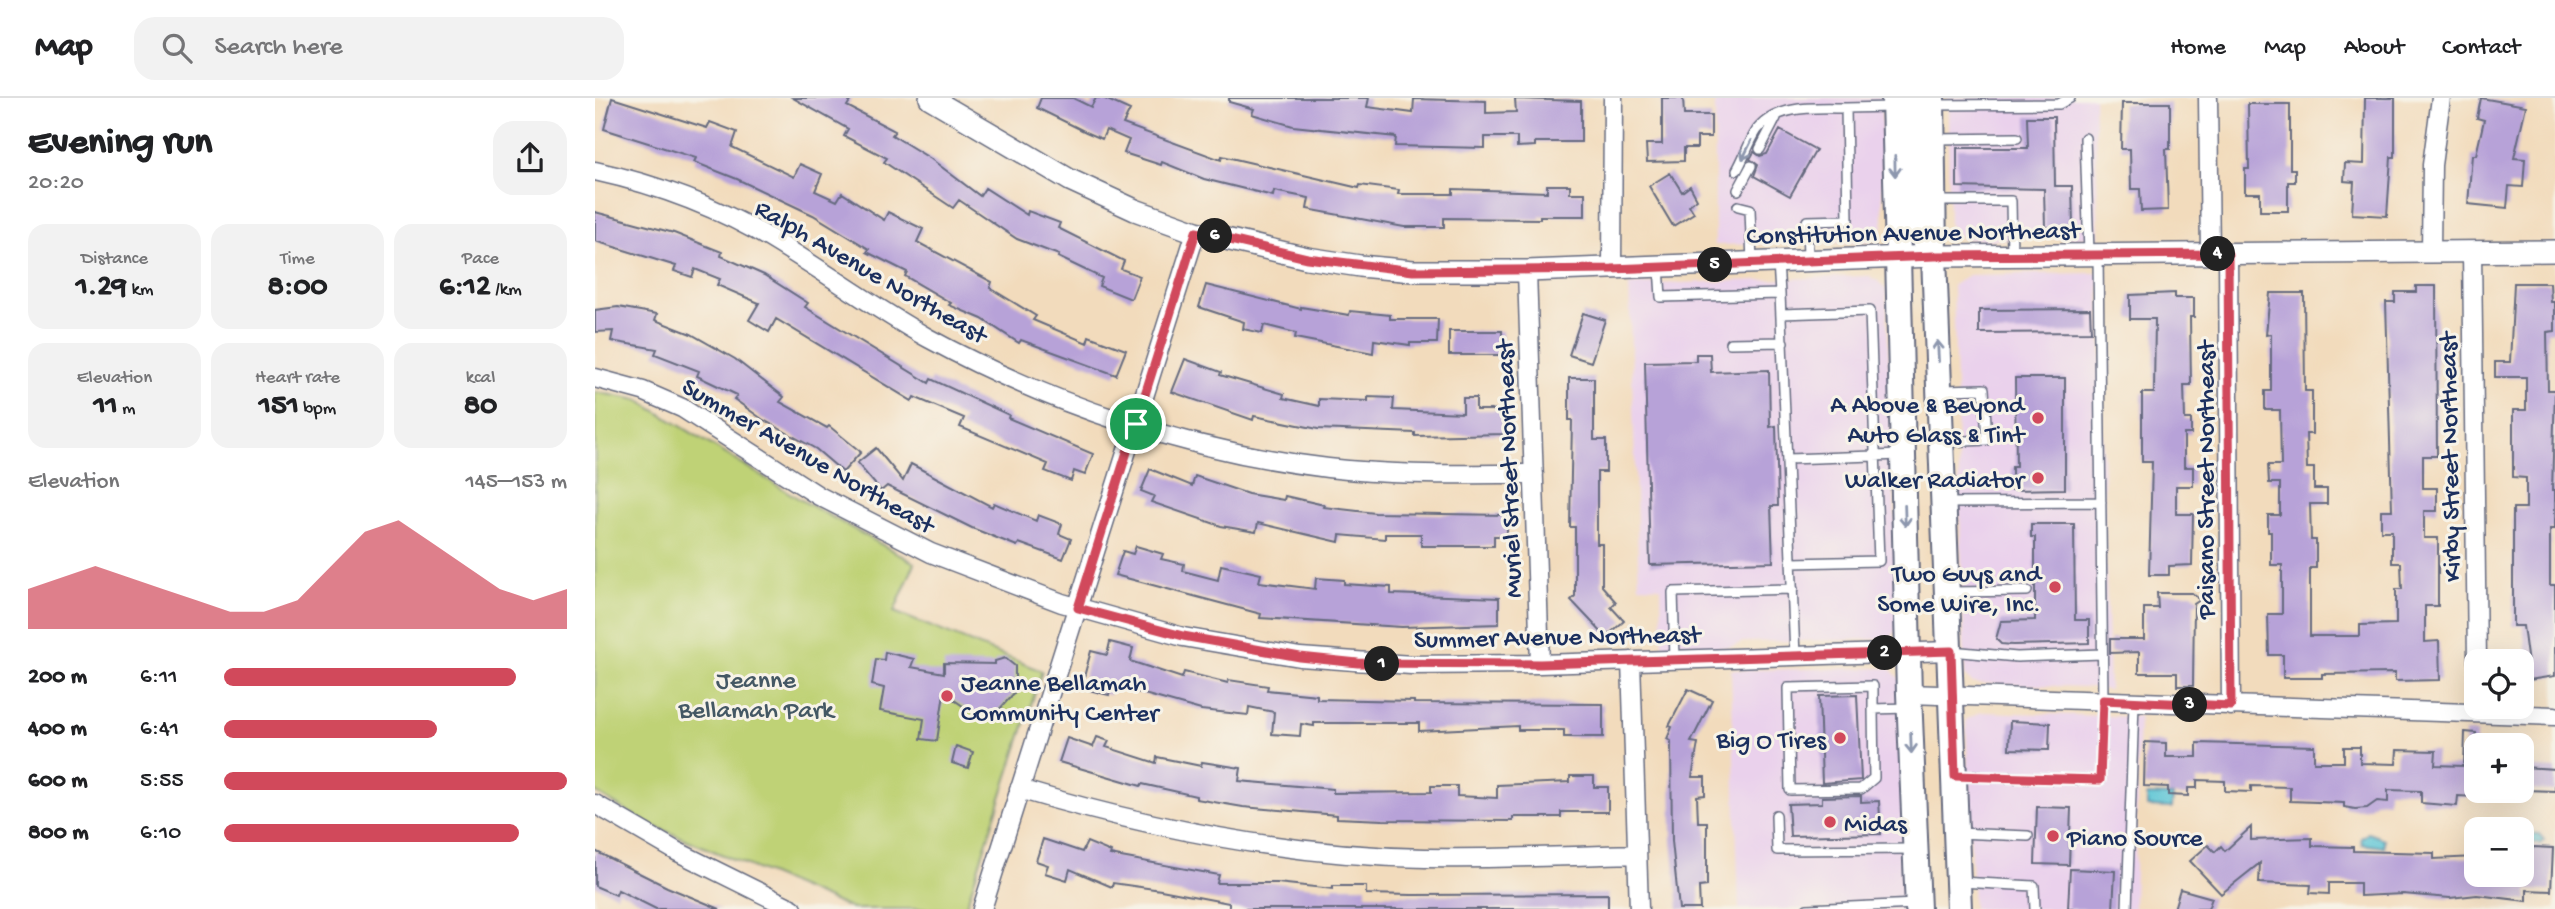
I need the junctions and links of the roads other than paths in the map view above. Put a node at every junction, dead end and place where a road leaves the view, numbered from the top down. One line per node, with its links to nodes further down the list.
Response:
1 (930, 98): 20 (street, Constitution Avenue Northeast)
2 (1613, 98): 33 (street)
3 (2070, 98): 7 (lane)
4 (2208, 98): 24 (street, Paisano Street Northeast)
5 (2441, 98): 22 (street)
6 (1913, 101): 7 (lane); 8 (lane); 12 (main road); 27 (main road); 28 (main road, one-way to 28)
7 (1966, 101)
8 (1846, 108): 9 (lane); 29 (lane)
9 (1778, 113): 13 (lane); 15 (lane, one-way to 15)
10 (2017, 138): 12 (lane)
11 (2085, 138): 26 (lane)
12 (1932, 139): 18 (main road)
13 (1760, 149)
14 (1751, 166): 17 (lane)
15 (1737, 170)
16 (595, 171): 41 (street, Ralph Avenue Northeast)
17 (1738, 191)
18 (1933, 201): 25 (lane); 27 (main road)
19 (1738, 206): 31 (lane)
20 (1196, 232): 34 (street, Constitution Avenue Northeast); 41 (street)
21 (2555, 250): 23 (street, Constitution Avenue Northeast)
22 (2431, 251): 23 (street, Constitution Avenue Northeast); 24 (street, Constitution Avenue Northeast)
23 (2472, 251): 54 (street, Kirby Street Northeast)
24 (2219, 254): 26 (street, Constitution Avenue Northeast); 66 (street, Paisano Street Northeast)
25 (2012, 255): 26 (street, Constitution Avenue Northeast); 27 (street, Constitution Avenue Northeast)
26 (2093, 255): 47 (lane)
27 (1934, 256): 28 (street, Constitution Avenue Northeast); 40 (main road, one-way to 27)
28 (1897, 257): 29 (street, Constitution Avenue Northeast); 43 (main road)
29 (1808, 261): 30 (street, Constitution Avenue Northeast)
30 (1778, 262): 31 (street, Constitution Avenue Northeast); 35 (lane)
31 (1752, 263): 32 (street, Constitution Avenue Northeast)
32 (1659, 267): 33 (street, Constitution Avenue Northeast); 35 (lane)
33 (1612, 269): 34 (street, Constitution Avenue Northeast)
34 (1527, 271): 46 (street, Muriel Street Northeast)
35 (1780, 294): 36 (lane)
36 (1781, 314): 37 (lane); 44 (lane)
37 (1783, 341): 38 (lane); 45 (lane)
38 (1730, 343)
39 (595, 378): 53 (street, Summer Avenue Northeast)
40 (1940, 390): 42 (main road); 42 (lane)
41 (1136, 424): 46 (street, Ralph Avenue Northeast); 53 (street)
42 (1942, 442): 48 (main road)
43 (1903, 455): 44 (lane); 56 (main road, one-way to 56)
44 (1875, 456): 45 (lane); 49 (lane)
45 (1788, 459): 49 (lane)
46 (1534, 474): 61 (street, Muriel Street Northeast)
47 (2101, 502): 48 (lane); 57 (lane)
48 (1945, 503): 52 (main road)
49 (1792, 564): 50 (lane)
50 (1793, 589): 58 (lane); 59 (lane)
51 (2027, 591): 52 (lane)
52 (1948, 592): 55 (main road)
53 (1078, 608): 61 (street, Summer Avenue Northeast); 72 (street)
54 (2477, 649)
55 (1951, 651): 56 (street, Summer Avenue Northeast); 57 (lane); 62 (main road)
56 (1909, 652): 58 (street, Summer Avenue Northeast); 64 (main road)
57 (2102, 654): 63 (lane)
58 (1795, 656): 59 (street, Summer Avenue Northeast)
59 (1675, 659): 60 (street, Summer Avenue Northeast)
60 (1631, 661): 61 (street, Summer Avenue Northeast); 78 (street)
61 (1540, 664)
62 (1953, 694): 63 (street); 64 (street); 71 (main road)
63 (2103, 700): 65 (street); 71 (lane)
64 (1909, 701): 67 (lane); 77 (main road, one-way to 77)
65 (2134, 703): 66 (street); 87 (lane)
66 (2231, 706): 68 (street)
67 (1873, 709): 67 (lane)
68 (2464, 710)
69 (2534, 714): 70 (street)
70 (2555, 716)
71 (1955, 776): 75 (main road)
72 (1019, 789): 78 (street); 82 (street)
73 (595, 804): 81 (street)
74 (1776, 815): 77 (lane)
75 (1957, 833): 76 (lane); 79 (main road)
76 (2028, 836)
77 (1915, 849): 80 (main road)
78 (1637, 854): 83 (street)
79 (1959, 882): 85 (main road); 86 (lane)
80 (1918, 906): 84 (lane)
81 (793, 909)
82 (982, 909)
83 (1639, 909)
84 (1807, 909)
85 (1959, 909)
86 (2035, 909)
87 (2127, 909)

